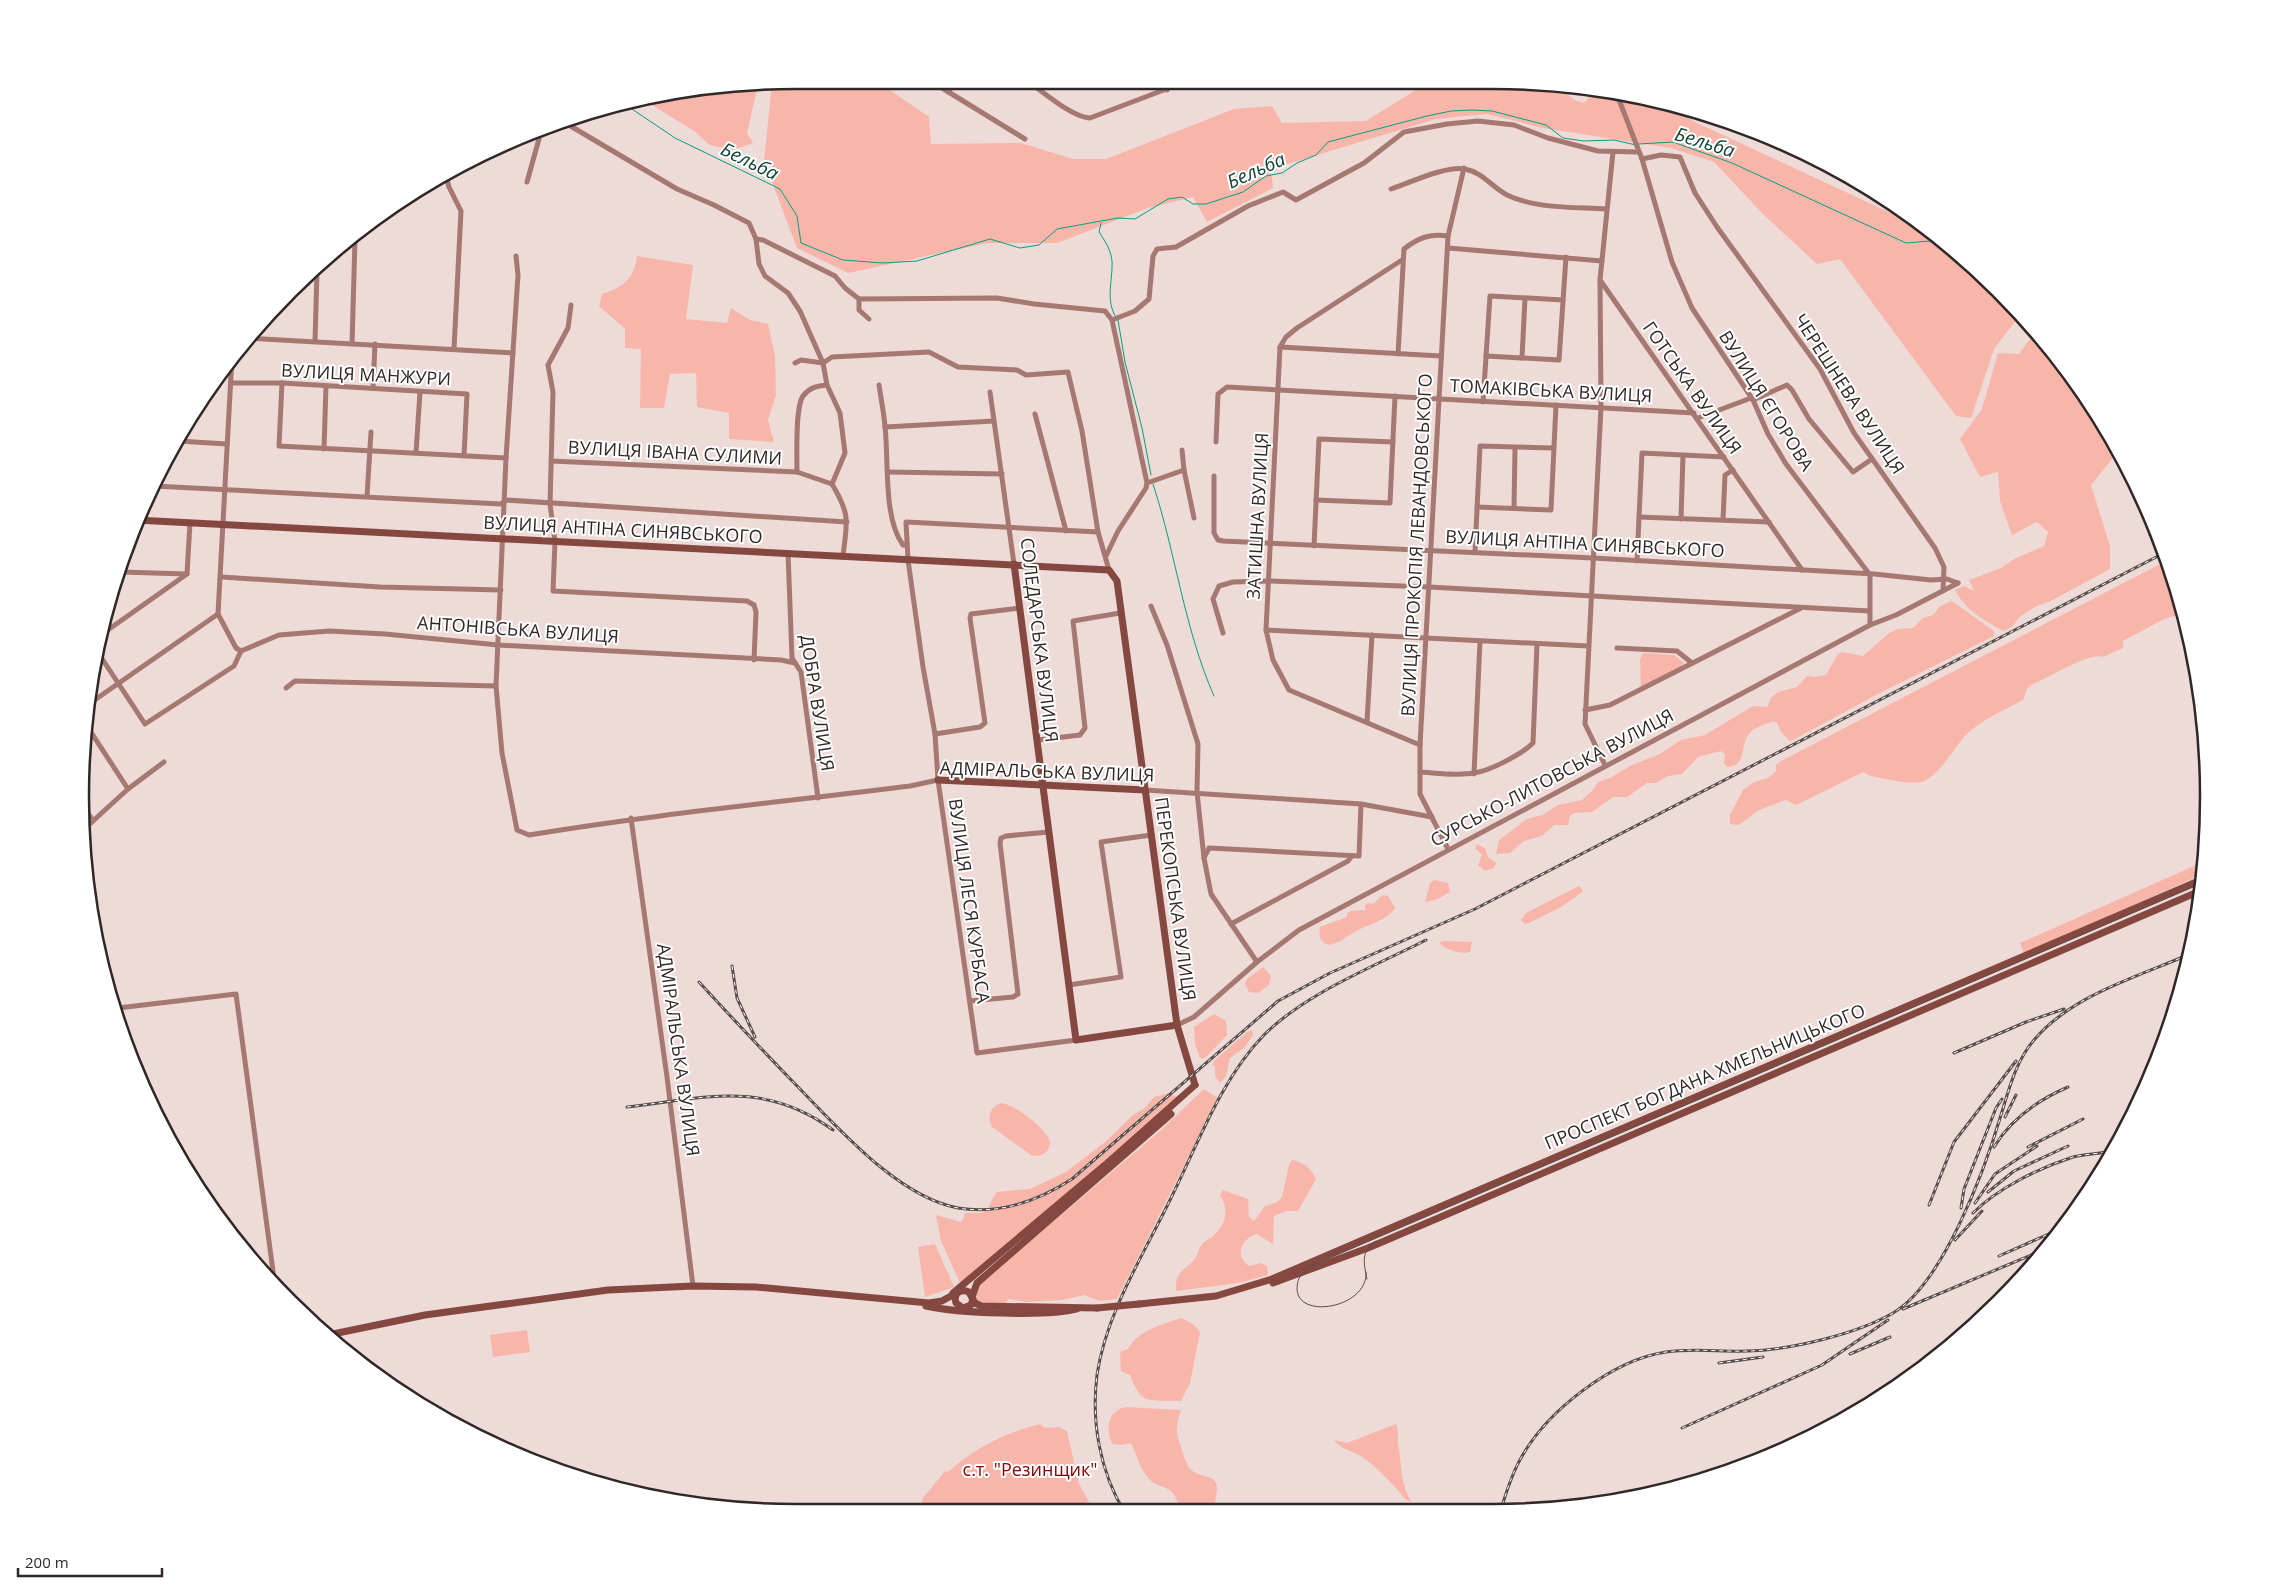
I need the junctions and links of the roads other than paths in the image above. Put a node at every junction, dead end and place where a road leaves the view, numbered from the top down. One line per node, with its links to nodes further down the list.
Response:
1 (943, 89): 5 (street)
2 (950, 89): 5 (street)
3 (1039, 89): 4 (street)
4 (1166, 90)
5 (948, 92): 9 (street)
6 (1619, 100): 10 (street, ВУЛИЦЯ ЄГОРОВА)
7 (570, 126): 19 (street)
8 (539, 138): 15 (street)
9 (1025, 138)
10 (1638, 150): 11 (street); 12 (street, ВУЛИЦЯ ЄГОРОВА)
11 (1613, 152): 17 (street); 33 (street)
12 (1642, 159): 59 (street, ВУЛИЦЯ ЄГОРОВА); 83 (street, ЧЕРЕШНЕВА ВУЛИЦЯ)
13 (1464, 168): 16 (street); 17 (street); 18 (street, ВУЛИЦЯ ПРОКОПІЯ ЛЕВАНДОВСЬКОГО)
14 (448, 182): 39 (street)
15 (527, 182)
16 (1391, 189)
17 (1606, 210): 25 (street)
18 (1448, 236): 21 (street, ВУЛИЦЯ ПРОКОПІЯ ЛЕВАНДОВСЬКОГО); 24 (street)
19 (756, 239): 29 (street); 45 (street)
20 (355, 244): 36 (street)
21 (1448, 248): 23 (street); 42 (street, ВУЛИЦЯ ПРОКОПІЯ ЛЕВАНДОВСЬКОГО)
22 (516, 256): 40 (street)
23 (1566, 257): 25 (street); 30 (street)
24 (1402, 260): 38 (street); 41 (street)
25 (1602, 261): 27 (street)
26 (317, 276): 35 (street)
27 (1600, 280): 62 (street); 63 (street, ГОТСЬКА ВУЛИЦЯ)
28 (1525, 298): 30 (street); 43 (street); 44 (street)
29 (859, 299): 32 (street); 33 (street)
30 (1562, 300): 44 (street)
31 (571, 305): 84 (street)
32 (868, 319)
33 (1114, 319): 91 (street)
34 (257, 338): 35 (street)
35 (315, 341): 36 (street)
36 (352, 344): 37 (street)
37 (375, 344): 39 (street); 53 (street)
38 (1280, 347): 41 (street); 54 (street, ЗАТИШНА ВУЛИЦЯ)
39 (454, 349): 40 (street)
40 (513, 353): 82 (street)
41 (1398, 354): 42 (street)
42 (1442, 356): 58 (street, ВУЛИЦЯ ПРОКОПІЯ ЛЕВАНДОВСЬКОГО)
43 (1486, 356): 44 (street); 60 (street)
44 (1522, 358)
45 (823, 362): 46 (street); 50 (street); 112 (street)
46 (795, 363)
47 (232, 370): 48 (street)
48 (232, 383): 49 (street, ВУЛИЦЯ МАНЖУРИ); 72 (street)
49 (282, 383): 52 (street, ВУЛИЦЯ МАНЖУРИ); 75 (street)
50 (827, 385): 87 (street, ВУЛИЦЯ ІВАНА СУЛИМИ); 92 (street)
51 (879, 385): 67 (street)
52 (326, 386): 53 (street, ВУЛИЦЯ МАНЖУРИ); 75 (street)
53 (373, 388): 55 (street, ВУЛИЦЯ МАНЖУРИ)
54 (1278, 391): 57 (street, ТОМАКІВСЬКА ВУЛИЦЯ); 70 (street, ТОМАКІВСЬКА ВУЛИЦЯ); 115 (street, ЗАТИШНА ВУЛИЦЯ)
55 (420, 392): 78 (street); 80 (street, ВУЛИЦЯ МАНЖУРИ)
56 (990, 392): 66 (street, СОЛЕДАРСЬКА ВУЛИЦЯ)
57 (1395, 396): 58 (street, ТОМАКІВСЬКА ВУЛИЦЯ); 71 (street)
58 (1439, 399): 60 (street, ТОМАКІВСЬКА ВУЛИЦЯ); 118 (street, ВУЛИЦЯ ПРОКОПІЯ ЛЕВАНДОВСЬКОГО)
59 (1752, 399): 65 (street); 83 (street); 131 (street, ВУЛИЦЯ ЄГОРОВА)
60 (1483, 402): 61 (street, ТОМАКІВСЬКА ВУЛИЦЯ)
61 (1556, 405): 62 (street, ТОМАКІВСЬКА ВУЛИЦЯ); 74 (street)
62 (1601, 407): 63 (street, ТОМАКІВСЬКА ВУЛИЦЯ); 123 (street)
63 (1694, 413): 65 (street, ГОТСЬКА ВУЛИЦЯ)
64 (1035, 414): 111 (street)
65 (1698, 418): 81 (street, ГОТСЬКА ВУЛИЦЯ)
66 (994, 422): 67 (street); 89 (street, СОЛЕДАРСЬКА ВУЛИЦЯ)
67 (886, 427): 88 (street)
68 (371, 432): 77 (street)
69 (185, 441): 72 (street)
70 (1216, 442)
71 (1393, 442): 97 (street); 97 (street)
72 (227, 444): 94 (street)
73 (1515, 448): 74 (street); 99 (street); 100 (street)
74 (1554, 448): 100 (street)
75 (324, 449): 77 (street)
76 (1182, 450): 85 (street)
77 (370, 452): 78 (street); 95 (street)
78 (416, 453): 80 (street)
79 (1683, 455): 81 (street); 101 (street); 103 (street)
80 (464, 456): 82 (street)
81 (1724, 457): 86 (street, ГОТСЬКА ВУЛИЦЯ)
82 (506, 458): 96 (street)
83 (1872, 459): 133 (street, ЧЕРЕШНЕВА ВУЛИЦЯ)
84 (551, 461): 87 (street, ВУЛИЦЯ ІВАНА СУЛИМИ); 98 (street)
85 (1184, 470): 91 (street); 102 (street)
86 (1734, 470): 104 (street); 107 (street, ГОТСЬКА ВУЛИЦЯ)
87 (796, 472): 92 (street, ВУЛИЦЯ ІВАНА СУЛИМИ)
88 (889, 472): 89 (street); 116 (street)
89 (1002, 474): 110 (street, СОЛЕДАРСЬКА ВУЛИЦЯ)
90 (1214, 476): 115 (street, ВУЛИЦЯ АНТІНА СИНЯВСЬКОГО)
91 (1146, 482): 122 (street)
92 (832, 484): 106 (street)
93 (161, 486): 94 (street, ВУЛИЦЯ АНТІНА СИНЯВСЬКОГО)
94 (227, 490): 95 (street, ВУЛИЦЯ АНТІНА СИНЯВСЬКОГО); 109 (street)
95 (367, 496): 96 (street, ВУЛИЦЯ АНТІНА СИНЯВСЬКОГО)
96 (506, 500): 98 (street, ВУЛИЦЯ АНТІНА СИНЯВСЬКОГО); 113 (street)
97 (1316, 500): 117 (street)
98 (550, 504): 106 (street, ВУЛИЦЯ АНТІНА СИНЯВСЬКОГО); 114 (street)
99 (1478, 507): 100 (street); 119 (street)
100 (1514, 508)
101 (1639, 517): 103 (street); 125 (street)
102 (1194, 518)
103 (1681, 519): 104 (street)
104 (1723, 520): 107 (street)
105 (145, 521): 108 (main road, ВУЛИЦЯ АНТІНА СИНЯВСЬКОГО)
106 (847, 522): 121 (street)
107 (1769, 522): 128 (street, ГОТСЬКА ВУЛИЦЯ)
108 (190, 523): 109 (main road, ВУЛИЦЯ АНТІНА СИНЯВСЬКОГО); 130 (street)
109 (224, 524): 113 (main road, ВУЛИЦЯ АНТІНА СИНЯВСЬКОГО); 132 (street)
110 (1010, 528): 111 (street); 116 (street, ВУЛИЦЯ ЛЕСЯ КУРБАСА); 126 (street, СОЛЕДАРСЬКА ВУЛИЦЯ)
111 (1066, 531): 112 (street)
112 (1098, 532): 122 (street)
113 (503, 539): 114 (main road, ВУЛИЦЯ АНТІНА СИНЯВСЬКОГО); 137 (street)
114 (555, 541): 120 (main road, ВУЛИЦЯ АНТІНА СИНЯВСЬКОГО); 159 (street)
115 (1271, 544): 117 (street, ВУЛИЦЯ АНТІНА СИНЯВСЬКОГО); 134 (street, ЗАТИШНА ВУЛИЦЯ)
116 (907, 545): 124 (street, ВУЛИЦЯ ЛЕСЯ КУРБАСА)
117 (1314, 546): 118 (street, ВУЛИЦЯ АНТІНА СИНЯВСЬКОГО)
118 (1430, 551): 119 (street, ВУЛИЦЯ АНТІНА СИНЯВСЬКОГО); 136 (street, ВУЛИЦЯ ПРОКОПІЯ ЛЕВАНДОВСЬКОГО)
119 (1475, 552): 123 (street, ВУЛИЦЯ АНТІНА СИНЯВСЬКОГО)
120 (788, 553): 121 (main road, ВУЛИЦЯ АНТІНА СИНЯВСЬКОГО); 160 (street, ДОБРА ВУЛИЦЯ)
121 (842, 556): 124 (main road, ВУЛИЦЯ АНТІНА СИНЯВСЬКОГО)
122 (1106, 556): 127 (street)
123 (1593, 558): 125 (street, ВУЛИЦЯ АНТІНА СИНЯВСЬКОГО); 139 (street)
124 (908, 560): 126 (main road, ВУЛИЦЯ АНТІНА СИНЯВСЬКОГО); 169 (street, ВУЛИЦЯ ЛЕСЯ КУРБАСА)
125 (1637, 561): 128 (street, ВУЛИЦЯ АНТІНА СИНЯВСЬКОГО)
126 (1014, 564): 127 (main road, ВУЛИЦЯ АНТІНА СИНЯВСЬКОГО); 142 (main road, СОЛЕДАРСЬКА ВУЛИЦЯ)
127 (1109, 570): 144 (main road, ПЕРЕКОПСЬКА ВУЛИЦЯ)
128 (1802, 570): 131 (street, ВУЛИЦЯ АНТІНА СИНЯВСЬКОГО)
129 (125, 572): 130 (street)
130 (187, 574): 147 (street)
131 (1870, 575): 133 (street, ВУЛИЦЯ АНТІНА СИНЯВСЬКОГО); 143 (street)
132 (222, 578): 137 (street); 145 (street)
133 (1943, 579): 135 (street, ВУЛИЦЯ АНТІНА СИНЯВСЬКОГО); 138 (street, ЧЕРЕШНЕВА ВУЛИЦЯ)
134 (1268, 581): 136 (street); 148 (street, ЗАТИШНА ВУЛИЦЯ); 149 (street)
135 (1958, 583): 138 (street, СУРСЬКО-ЛИТОВСЬКА ВУЛИЦЯ)
136 (1429, 587): 139 (street); 151 (street, ВУЛИЦЯ ПРОКОПІЯ ЛЕВАНДОВСЬКОГО)
137 (501, 590): 154 (street)
138 (1943, 591): 146 (street, СУРСЬКО-ЛИТОВСЬКА ВУЛИЦЯ)
139 (1590, 597): 141 (street); 155 (street)
140 (1151, 606): 180 (street)
141 (1804, 607): 143 (street); 161 (street)
142 (1020, 608): 169 (street); 170 (main road, СОЛЕДАРСЬКА ВУЛИЦЯ)
143 (1869, 611): 146 (street)
144 (1120, 613): 170 (street); 179 (main road, ПЕРЕКОПСЬКА ВУЛИЦЯ)
145 (218, 614): 157 (street); 162 (street)
146 (1870, 625): 173 (street, СУРСЬКО-ЛИТОВСЬКА ВУЛИЦЯ)
147 (109, 629)
148 (1266, 630): 150 (street); 167 (street, ЗАТИШНА ВУЛИЦЯ)
149 (1223, 633)
150 (1372, 635): 151 (street); 167 (street)
151 (1427, 638): 152 (street); 171 (street, ВУЛИЦЯ ПРОКОПІЯ ЛЕВАНДОВСЬКОГО)
152 (1480, 641): 153 (street); 175 (street)
153 (1538, 644): 155 (street); 175 (street)
154 (498, 645): 157 (street, АНТОНІВСЬКА ВУЛИЦЯ); 159 (street, АНТОНІВСЬКА ВУЛИЦЯ); 163 (street)
155 (1588, 646): 166 (street)
156 (1616, 648): 161 (street)
157 (241, 651): 162 (street)
158 (102, 658): 162 (street)
159 (754, 660): 160 (street, АНТОНІВСЬКА ВУЛИЦЯ)
160 (795, 663): 181 (street, ДОБРА ВУЛИЦЯ)
161 (1692, 663): 166 (street)
162 (119, 684): 165 (street)
163 (496, 686): 164 (street); 185 (street, АДМІРАЛЬСЬКА ВУЛИЦЯ)
164 (286, 688)
165 (96, 700)
166 (1585, 710): 173 (street)
167 (1367, 722): 171 (street, ЗАТИШНА ВУЛИЦЯ)
168 (92, 732): 178 (street)
169 (935, 734): 176 (street, ВУЛИЦЯ ЛЕСЯ КУРБАСА)
170 (1038, 740): 177 (main road, СОЛЕДАРСЬКА ВУЛИЦЯ)
171 (1420, 745): 174 (street, ВУЛИЦЯ ПРОКОПІЯ ЛЕВАНДОВСЬКОГО)
172 (164, 762): 178 (street)
173 (1605, 765): 190 (street, СУРСЬКО-ЛИТОВСЬКА ВУЛИЦЯ)
174 (1420, 772): 175 (street); 184 (street, ВУЛИЦЯ ПРОКОПІЯ ЛЕВАНДОВСЬКОГО)
175 (1474, 774)
176 (938, 780): 177 (main road, АДМІРАЛЬСЬКА ВУЛИЦЯ); 181 (street, АДМІРАЛЬСЬКА ВУЛИЦЯ); 198 (street, ВУЛИЦЯ ЛЕСЯ КУРБАСА)
177 (1043, 785): 179 (main road, АДМІРАЛЬСЬКА ВУЛИЦЯ); 188 (main road, СОЛЕДАРСЬКА ВУЛИЦЯ)
178 (128, 789): 186 (street)
179 (1145, 790): 180 (street, АДМІРАЛЬСЬКА ВУЛИЦЯ); 189 (main road, ПЕРЕКОПСЬКА ВУЛИЦЯ)
180 (1197, 792): 182 (street, АДМІРАЛЬСЬКА ВУЛИЦЯ); 192 (street)
181 (818, 798): 185 (street, АДМІРАЛЬСЬКА ВУЛИЦЯ)
182 (1361, 804): 184 (street, АДМІРАЛЬСЬКА ВУЛИЦЯ); 191 (street)
183 (89, 816): 186 (street)
184 (1432, 817): 190 (street, ВУЛИЦЯ ПРОКОПІЯ ЛЕВАНДОВСЬКОГО)
185 (631, 818): 205 (street, АДМІРАЛЬСЬКА ВУЛИЦЯ)
186 (93, 821): 187 (street)
187 (90, 824)
188 (1049, 832): 197 (main road, СОЛЕДАРСЬКА ВУЛИЦЯ); 198 (street)
189 (1150, 836): 197 (street); 200 (main road, ПЕРЕКОПСЬКА ВУЛИЦЯ)
190 (1448, 849): 196 (street, СУРСЬКО-ЛИТОВСЬКА ВУЛИЦЯ)
191 (1352, 856): 192 (street); 195 (street)
192 (1204, 858): 195 (street)
193 (2195, 883): 207 (main road, ПРОСПЕКТ БОГДАНА ХМЕЛЬНИЦЬКОГО)
194 (2193, 894): 207 (main road, ПРОСПЕКТ БОГДАНА ХМЕЛЬНИЦЬКОГО)
195 (1231, 924): 196 (street)
196 (1257, 962): 200 (street, СУРСЬКО-ЛИТОВСЬКА ВУЛИЦЯ)
197 (1069, 985): 201 (main road, СОЛЕДАРСЬКА ВУЛИЦЯ)
198 (970, 1001): 201 (street, ВУЛИЦЯ ЛЕСЯ КУРБАСА)
199 (121, 1008): 204 (street)
200 (1176, 1025): 201 (main road); 202 (main road, ПЕРЕКОПСЬКА ВУЛИЦЯ)
201 (1076, 1040)
202 (1195, 1084): 203 (main road); 209 (main road)
203 (1014, 1243): 206 (main road); 208 (main road)
204 (274, 1274)
205 (693, 1286): 210 (main road, ПРОСПЕКТ БОГДАНА ХМЕЛЬНИЦЬКОГО); 214 (main road, ПРОСПЕКТ БОГДАНА ХМЕЛЬНИЦЬКОГО)
206 (959, 1292): 208 (main road, ПРОСПЕКТ БОГДАНА ХМЕЛЬНИЦЬКОГО); 209 (main road, ПРОСПЕКТ БОГДАНА ХМЕЛЬНИЦЬКОГО); 212 (main road)
207 (1219, 1294): 213 (main road, ПРОСПЕКТ БОГДАНА ХМЕЛЬНИЦЬКОГО, bridge)
208 (947, 1298): 210 (main road, ПРОСПЕКТ БОГДАНА ХМЕЛЬНИЦЬКОГО)
209 (972, 1298): 212 (main road); 213 (main road, ПРОСПЕКТ БОГДАНА ХМЕЛЬНИЦЬКОГО)
210 (907, 1302): 211 (main road, ПРОСПЕКТ БОГДАНА ХМЕЛЬНИЦЬКОГО)
211 (925, 1306): 212 (main road, ПРОСПЕКТ БОГДАНА ХМЕЛЬНИЦЬКОГО); 212 (main road, ПРОСПЕКТ БОГДАНА ХМЕЛЬНИЦЬКОГО)
212 (966, 1309): 213 (main road, ПРОСПЕКТ БОГДАНА ХМЕЛЬНИЦЬКОГО)
213 (1079, 1309)
214 (336, 1333)

